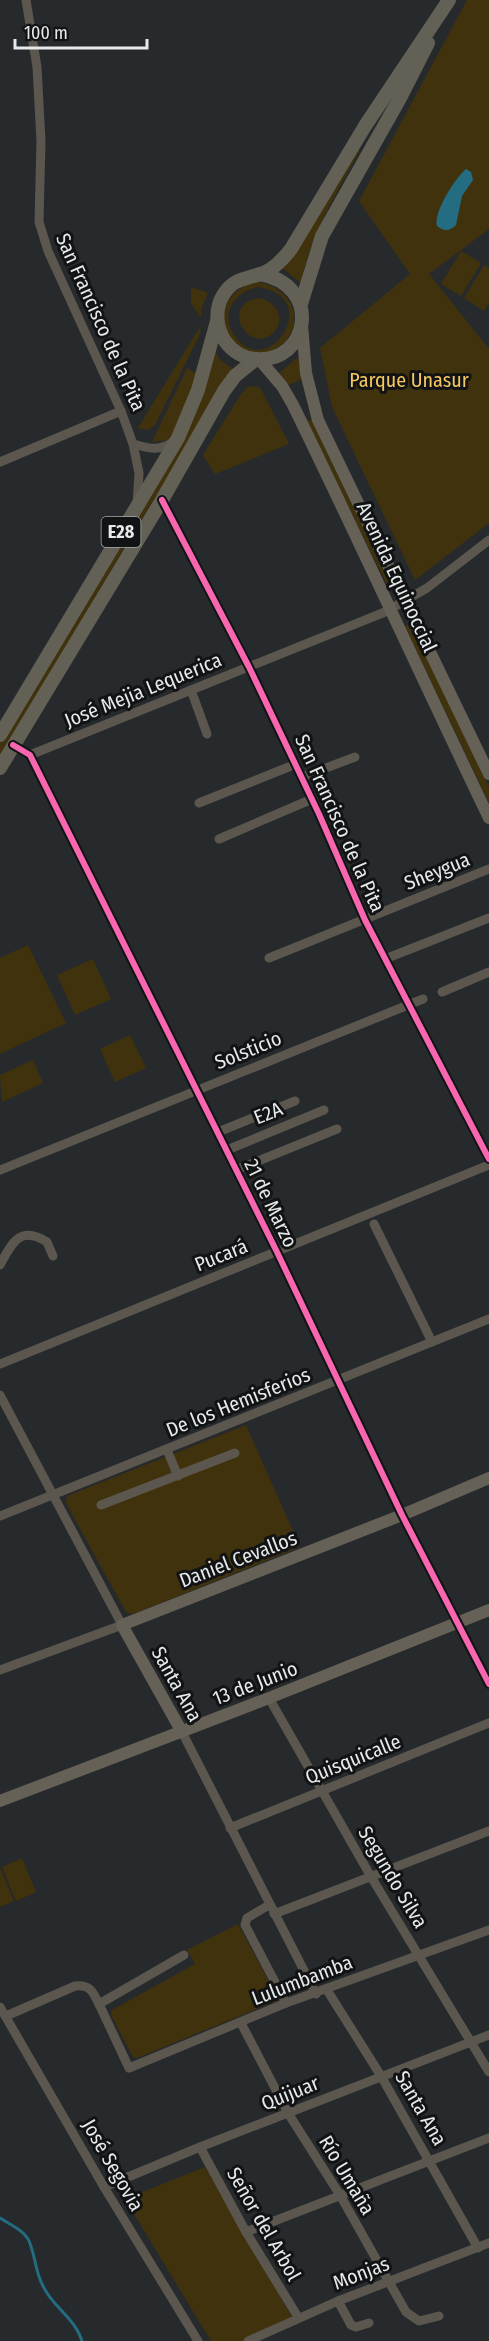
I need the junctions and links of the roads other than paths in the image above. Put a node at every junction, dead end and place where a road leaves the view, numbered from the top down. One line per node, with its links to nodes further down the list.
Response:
1 (26, 0): 11 (street, San Francisco de la Pita)
2 (449, 0): 3 (main road, E28)
3 (441, 13): 4 (main road, E28); 5 (main road, E28)
4 (360, 135): 5 (main road); 6 (main road, E28)
5 (373, 143): 7 (main road, E28)
6 (260, 274): 7 (main road); 8 (main road, E28)
7 (301, 304): 9 (main road, E28)
8 (217, 319): 10 (main road); 12 (main road, E28)
9 (302, 325): 10 (main road, E28); 18 (main road, Avenida Equinoccial)
10 (257, 359): 15 (main road, E28); 19 (main road, Avenida Equinoccial)
11 (121, 411): 13 (street, San Francisco de la Pita); 14 (street)
12 (178, 438): 13 (street); 16 (main road, E28)
13 (133, 444): 16 (street, San Francisco de la Pita)
14 (0, 462)
15 (162, 500): 20 (street, San Francisco de la Pita); 24 (main road, E28)
16 (137, 504): 23 (main road, E28)
17 (489, 540): 18 (street, José Mejia Lequerica)
18 (405, 600): 19 (street, José Mejia Lequerica); 29 (main road, Avenida Equinoccial)
19 (391, 608): 20 (street, José Mejia Lequerica); 33 (main road, Avenida Equinoccial)
20 (249, 666): 21 (street, José Mejia Lequerica); 27 (street, San Francisco de la Pita)
21 (190, 690): 22 (street); 25 (street, José Mejia Lequerica)
22 (207, 734)
23 (0, 735)
24 (13, 745): 25 (street); 28 (main road, E28)
25 (30, 755): 44 (street, 21 de Marzo)
26 (356, 757): 30 (street)
27 (296, 764): 30 (street, San Francisco de la Pita); 32 (street)
28 (0, 768)
29 (489, 774)
30 (302, 777): 31 (street, San Francisco de la Pita)
31 (312, 800): 34 (street); 37 (street, San Francisco de la Pita)
32 (199, 803)
33 (489, 818)
34 (219, 839)
35 (489, 869): 37 (street, Sheygua)
36 (489, 918): 39 (street)
37 (365, 920): 38 (street, Sheygua); 39 (street, San Francisco de la Pita)
38 (269, 958)
39 (385, 959): 43 (street, San Francisco de la Pita)
40 (489, 972): 41 (street)
41 (442, 992)
42 (423, 999): 43 (street, Solsticio)
43 (410, 1005): 44 (street, Solsticio); 50 (street, San Francisco de la Pita)
44 (197, 1090): 48 (street, 21 de Marzo); 52 (street, Solsticio)
45 (295, 1101): 48 (street)
46 (324, 1110): 49 (street, E2A)
47 (337, 1129): 53 (street)
48 (218, 1132): 49 (street, 21 de Marzo)
49 (227, 1150): 53 (street, 21 de Marzo)
50 (489, 1159)
51 (489, 1165): 55 (street, Pucará)
52 (0, 1170)
53 (236, 1170): 55 (street, 21 de Marzo)
54 (374, 1224): 59 (street)
55 (277, 1252): 60 (street, Pucará); 61 (street, 21 de Marzo)
56 (53, 1256): 57 (street)
57 (0, 1264)
58 (489, 1319): 59 (street, De los Hemisferios)
59 (432, 1342): 61 (street, De los Hemisferios)
60 (0, 1364)
61 (339, 1381): 63 (street, De los Hemisferios); 69 (street, 21 de Marzo)
62 (0, 1395): 67 (street, Santa Ana)
63 (167, 1450): 65 (street); 67 (street, De los Hemisferios)
64 (235, 1453): 65 (street)
65 (178, 1476): 68 (street)
66 (489, 1478): 69 (main road, Daniel Cevallos)
67 (54, 1495): 70 (street, De los Hemisferios); 73 (street, Santa Ana)
68 (101, 1505)
69 (402, 1515): 72 (street, 21 de Marzo); 73 (main road, Daniel Cevallos)
70 (0, 1516)
71 (489, 1610): 72 (main road, 13 de Junio)
72 (457, 1623): 75 (street, 21 de Marzo); 76 (main road, 13 de Junio)
73 (122, 1625): 74 (street, Daniel Cevallos); 78 (main road, Santa Ana)
74 (0, 1670)
75 (489, 1684)
76 (269, 1698): 78 (main road, 13 de Junio); 79 (street, Segundo Silva)
77 (489, 1723): 79 (street, Quisquicalle)
78 (182, 1732): 80 (main road, 13 de Junio); 81 (street, Santa Ana)
79 (321, 1792): 81 (street, Quisquicalle); 83 (street, Segundo Silva)
80 (0, 1801)
81 (230, 1828): 84 (street, Santa Ana)
82 (489, 1831): 83 (street)
83 (370, 1875): 85 (street); 88 (street, Segundo Silva)
84 (269, 1905): 85 (street, Santa Ana); 91 (street)
85 (274, 1914): 90 (street, Santa Ana)
86 (489, 1930): 88 (street, Lulumbamba)
87 (184, 1955): 92 (street)
88 (419, 1956): 89 (street, Lulumbamba); 97 (street, Segundo Silva)
89 (327, 1990): 90 (street, Lulumbamba); 99 (street, Santa Ana)
90 (316, 1994): 91 (street, Lulumbamba)
91 (286, 2003): 95 (street, Lulumbamba)
92 (99, 2004): 94 (street); 95 (street, Lulumbamba)
93 (0, 2007): 94 (street, José Segovia)
94 (6, 2016): 104 (street, José Segovia)
95 (241, 2023): 100 (street, Río Umaña)
96 (489, 2035): 97 (street, Quijuar)
97 (471, 2042): 98 (street, Segundo Silva); 99 (street, Quijuar)
98 (489, 2072)
99 (381, 2076): 100 (street, Quijuar); 103 (street, Santa Ana)
100 (288, 2113): 102 (street, Quijuar); 105 (street, Río Umaña)
101 (489, 2138): 103 (street)
102 (200, 2147): 104 (street, Quijuar); 106 (street, Señor del Arbol)
103 (429, 2161): 105 (street); 108 (street, Santa Ana)
104 (104, 2187): 114 (street, José Segovia)
105 (340, 2195): 106 (street); 109 (street, Río Umaña)
106 (246, 2232): 112 (street, Señor del Arbol)
107 (489, 2243): 108 (street, Monjas)
108 (478, 2248): 109 (street, Monjas)
109 (389, 2282): 110 (street, Monjas); 111 (street, Río Umaña)
110 (338, 2301): 112 (street, Monjas); 113 (street)
111 (439, 2316)
112 (298, 2317): 115 (street, Monjas)
113 (369, 2323)
114 (198, 2341)
115 (248, 2341)

